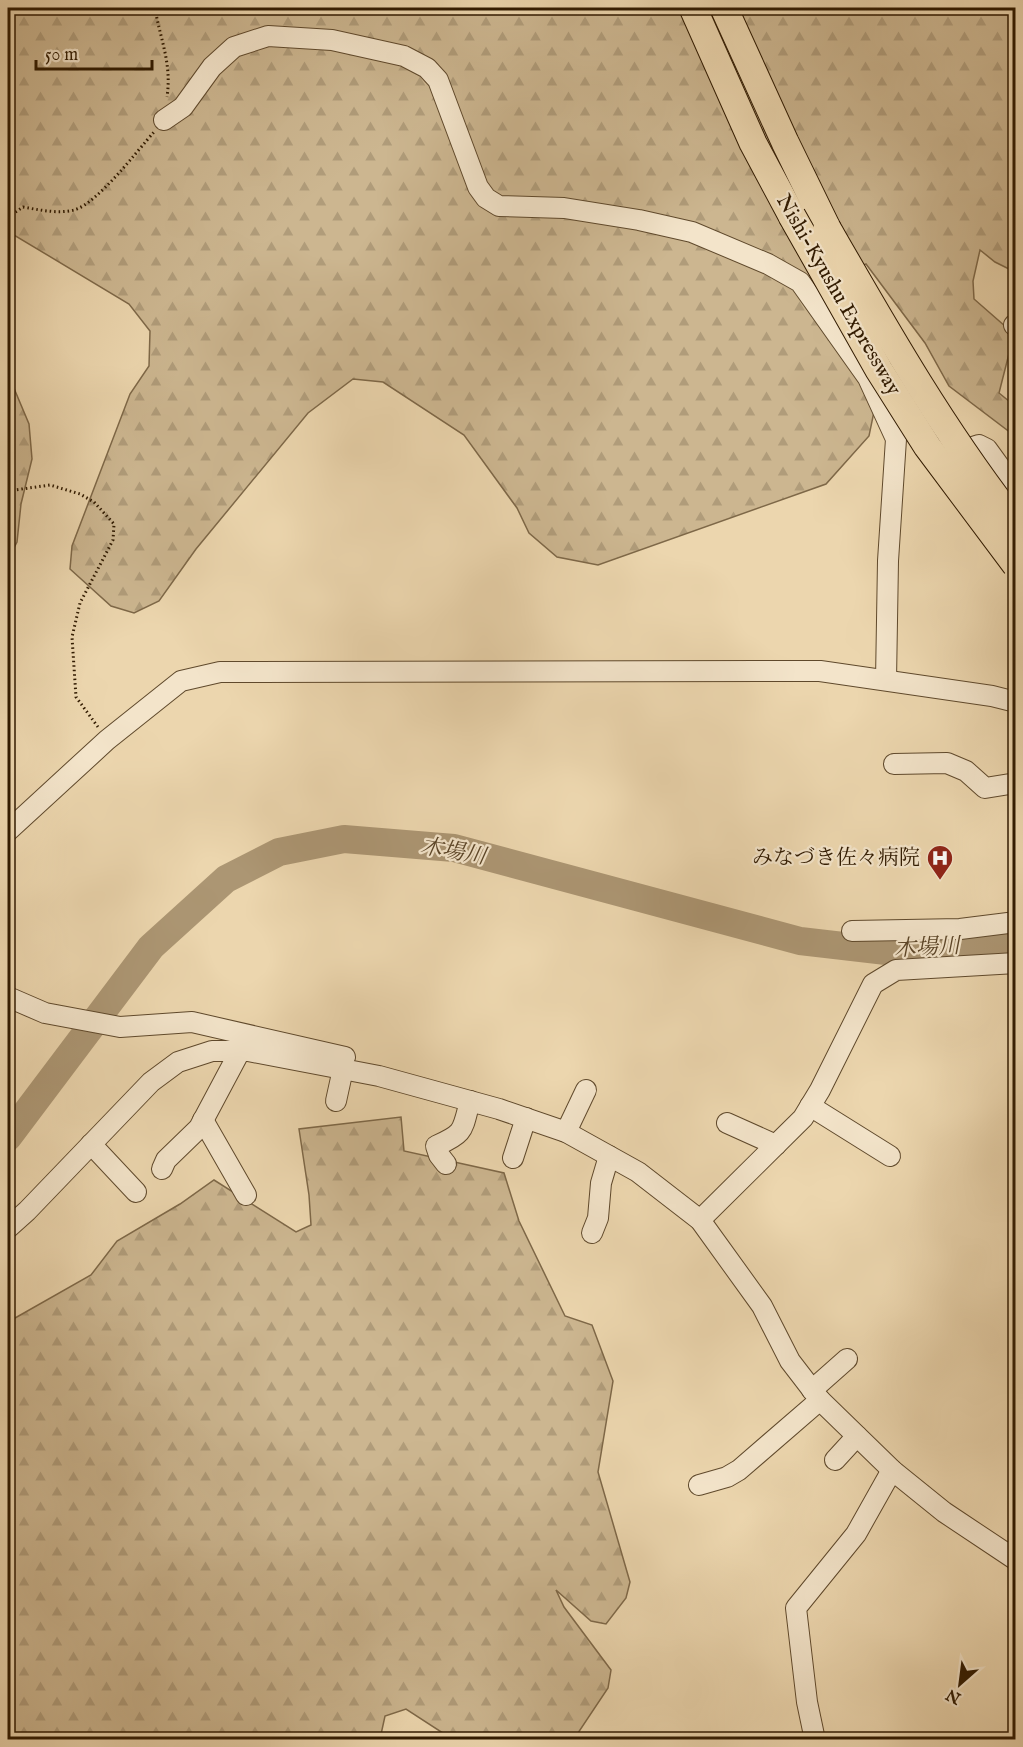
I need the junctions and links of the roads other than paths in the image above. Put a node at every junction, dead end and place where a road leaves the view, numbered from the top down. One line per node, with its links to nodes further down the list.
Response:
1 (693, 8): 7 (highway, Nishi-Kyushu Expressway, bridge)
2 (724, 8): 6 (highway, Nishi-Kyushu Expressway, bridge)
3 (164, 120): 4 (street)
4 (890, 428): 5 (street); 8 (street)
5 (1016, 489)
6 (1016, 524)
7 (1016, 565)
8 (886, 680): 9 (street); 12 (street)
9 (1016, 702)
10 (894, 764): 11 (street)
11 (1016, 783)
12 (8, 831)
13 (1016, 921): 14 (street)
14 (852, 931)
15 (1016, 963): 23 (street)
16 (8, 996): 19 (street)
17 (240, 1051): 18 (street); 25 (street); 28 (street)
18 (343, 1069): 19 (street); 21 (street)
19 (379, 1076): 22 (street)
20 (586, 1090): 27 (street)
21 (336, 1101)
22 (470, 1101): 24 (street); 33 (street)
23 (810, 1106): 29 (street); 31 (street)
24 (526, 1118): 27 (street); 32 (street)
25 (203, 1120): 34 (street); 36 (street)
26 (727, 1123): 29 (street)
27 (566, 1132): 30 (street)
28 (91, 1144): 35 (street); 38 (street)
29 (776, 1145): 37 (street)
30 (609, 1156): 37 (street); 39 (street)
31 (890, 1156)
32 (513, 1158)
33 (446, 1164)
34 (162, 1169)
35 (136, 1192)
36 (246, 1195)
37 (700, 1220): 41 (street)
38 (8, 1228)
39 (592, 1233)
40 (847, 1359): 41 (street)
41 (816, 1395): 42 (street); 45 (street)
42 (857, 1436): 43 (street); 44 (street)
43 (835, 1460)
44 (892, 1470): 46 (street); 47 (street)
45 (699, 1485)
46 (1016, 1560)
47 (816, 1740)

